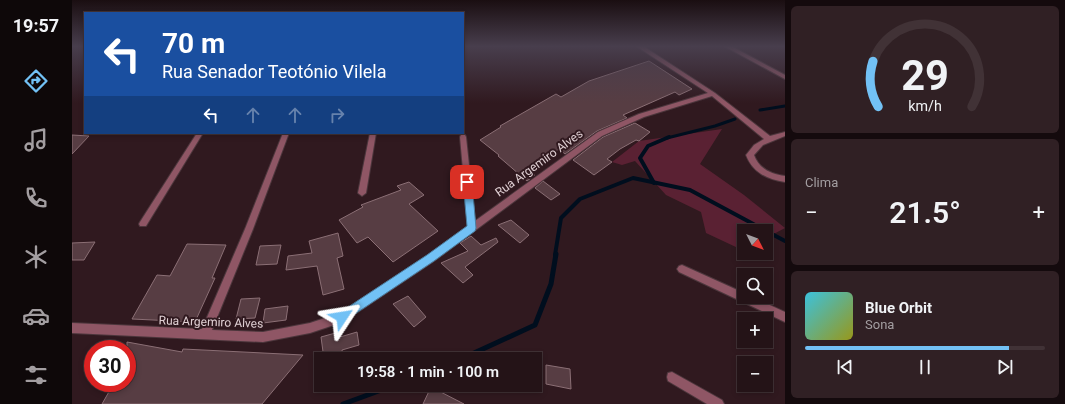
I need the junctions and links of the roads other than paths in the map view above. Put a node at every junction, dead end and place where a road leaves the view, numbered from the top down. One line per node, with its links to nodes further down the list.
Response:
1 (668, 65): 4 (street)
2 (762, 65): 3 (street)
3 (785, 77)
4 (713, 94): 10 (street); 14 (street, Rua Argemiro Alves)
5 (199, 134): 13 (street)
6 (286, 134): 18 (street)
7 (373, 134): 12 (street)
8 (785, 134): 10 (street)
9 (463, 137): 14 (street)
10 (769, 139): 11 (street)
11 (785, 179)
12 (362, 193)
13 (143, 224)
14 (472, 228): 18 (street, Rua Argemiro Alves)
15 (682, 269): 16 (street)
16 (785, 317)
17 (72, 328): 18 (street, Rua Argemiro Alves)
18 (205, 334)
19 (672, 377): 20 (street)
20 (718, 404)

